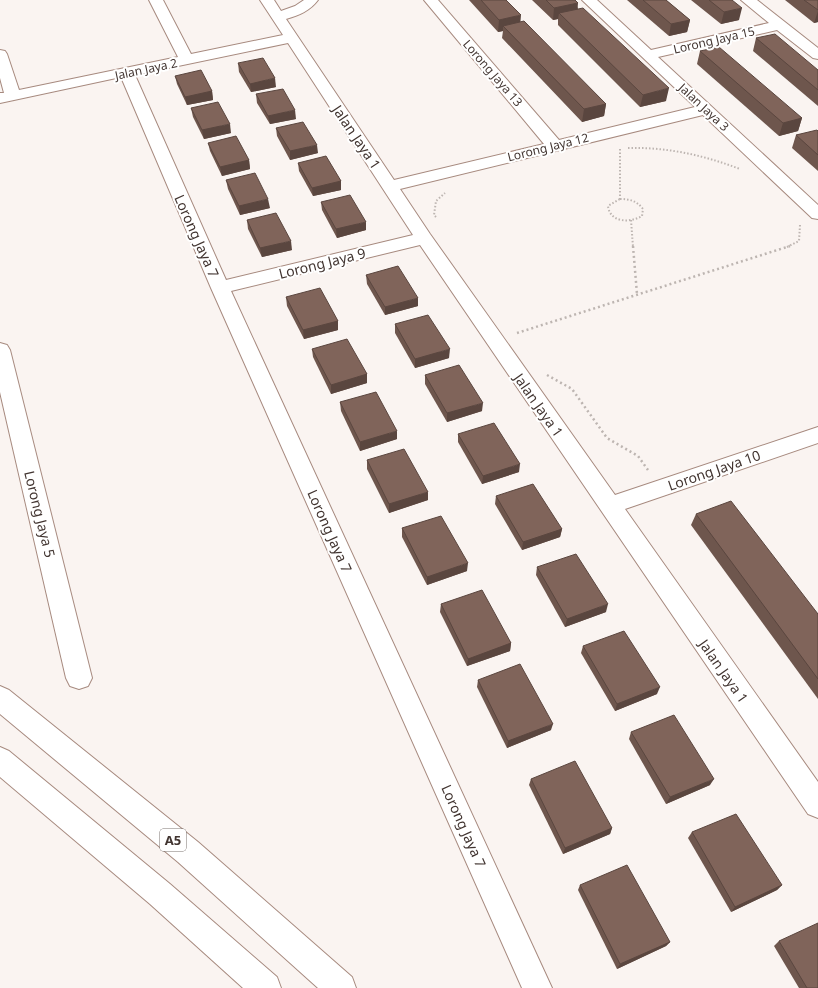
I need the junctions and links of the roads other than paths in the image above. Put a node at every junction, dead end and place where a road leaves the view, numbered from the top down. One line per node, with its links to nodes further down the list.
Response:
1 (156, 0): 13 (main road)
2 (267, 0): 7 (main road, Jalan Jaya 1)
3 (311, 0): 7 (main road)
4 (431, 0): 17 (main road, Lorong Jaya 13)
5 (590, 0): 11 (main road, Jalan Jaya 3)
6 (748, 0): 8 (main road)
7 (278, 17): 9 (main road, Jalan Jaya 1)
8 (779, 24): 11 (main road, Lorong Jaya 15); 12 (main road)
9 (291, 38): 13 (main road, Jalan Jaya 2); 18 (main road, Jalan Jaya 1)
10 (0, 54): 15 (main road)
11 (648, 55): 16 (main road, Jalan Jaya 3)
12 (818, 55)
13 (187, 60): 14 (main road, Jalan Jaya 2)
14 (126, 73): 15 (main road, Jalan Jaya 2); 21 (main road, Lorong Jaya 7)
15 (6, 97)
16 (707, 109): 17 (main road, Lorong Jaya 12); 19 (main road, Jalan Jaya 3)
17 (555, 146): 18 (main road, Lorong Jaya 12)
18 (390, 186): 20 (main road, Jalan Jaya 1)
19 (818, 214)
20 (424, 238): 21 (main road, Lorong Jaya 9); 24 (main road, Jalan Jaya 1)
21 (220, 288): 31 (main road, Lorong Jaya 7)
22 (0, 350): 25 (main road, Lorong Jaya 5)
23 (817, 437): 24 (main road, Lorong Jaya 10)
24 (609, 506): 28 (main road, Jalan Jaya 1)
25 (79, 678)
26 (0, 698): 30 (main road, A5)
27 (0, 760): 29 (main road)
28 (818, 805)
29 (266, 988)
30 (341, 988)
31 (537, 988)

